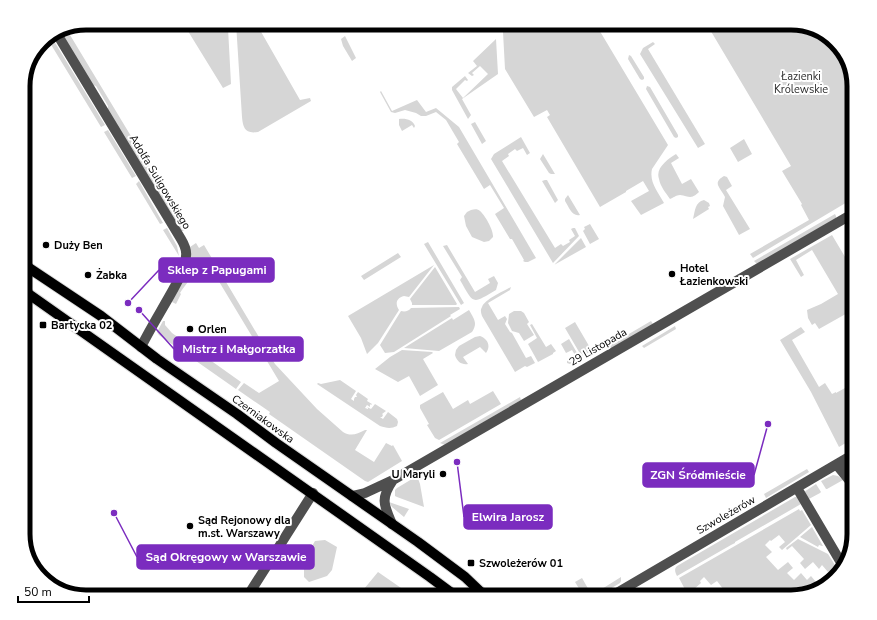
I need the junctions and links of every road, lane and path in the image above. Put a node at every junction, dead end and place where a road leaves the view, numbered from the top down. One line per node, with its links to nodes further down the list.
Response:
1 (59, 37): 5 (street, Adolfa Suligowskiego)
2 (847, 217): 10 (street, 29 Listopada)
3 (30, 269): 5 (main road, Czerniakowska)
4 (30, 295): 12 (main road)
5 (141, 347): 13 (main road, Czerniakowska)
6 (847, 458): 7 (street, Szwoleżerów)
7 (841, 462): 8 (street); 9 (street); 11 (street, Szwoleżerów)
8 (847, 468)
9 (847, 473)
10 (393, 480): 13 (street, 29 Listopada); 14 (street)
11 (797, 488): 15 (street); 19 (street, Szwoleżerów)
12 (313, 493): 16 (street); 17 (main road)
13 (352, 496): 14 (main road, Czerniakowska)
14 (392, 524): 18 (main road, Czerniakowska)
15 (840, 561)
16 (251, 590)
17 (448, 590)
18 (478, 590)
19 (622, 590)

